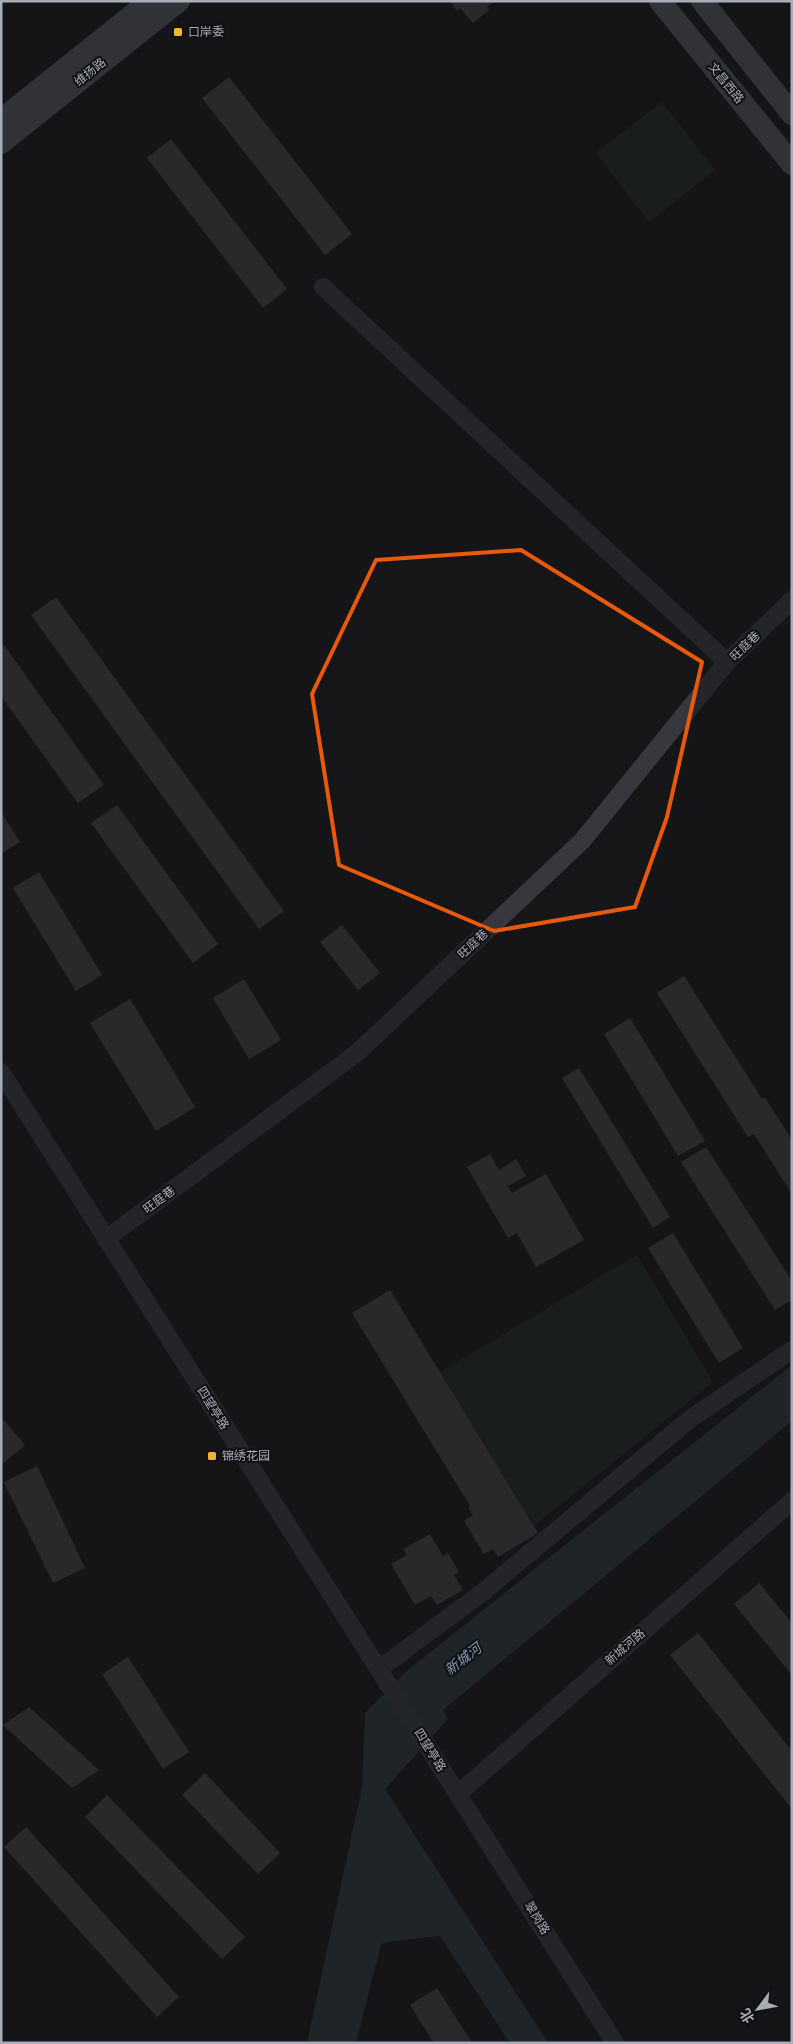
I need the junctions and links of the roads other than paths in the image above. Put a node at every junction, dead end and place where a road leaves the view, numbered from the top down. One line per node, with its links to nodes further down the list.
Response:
1 (150, 1): 6 (main road, 维扬路)
2 (179, 1): 7 (main road, 维扬路)
3 (660, 1): 8 (main road, 文昌西路)
4 (702, 1): 5 (main road)
5 (792, 114)
6 (1, 120)
7 (1, 143)
8 (792, 164)
9 (323, 287): 11 (street)
10 (792, 600): 11 (street, 旺庭巷)
11 (727, 662): 13 (street, 旺庭巷)
12 (1, 1072): 13 (street, 四望亭路)
13 (106, 1239): 16 (street, 四望亭路)
14 (792, 1350): 16 (street)
15 (792, 1500): 17 (street, 新城河路)
16 (379, 1670): 17 (street, 四望亭路)
17 (458, 1794): 18 (street, 翠岗路)
18 (615, 2043)

